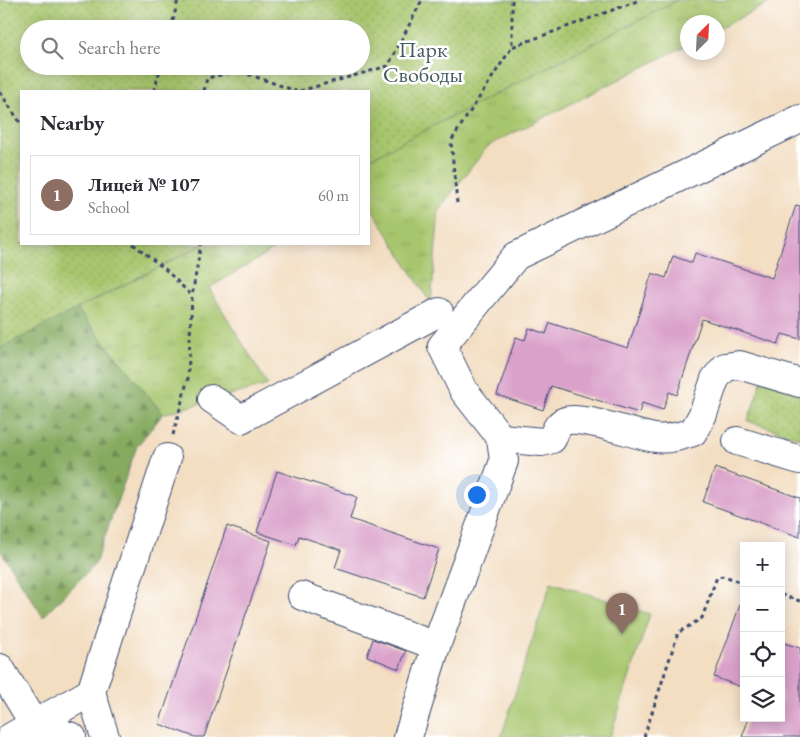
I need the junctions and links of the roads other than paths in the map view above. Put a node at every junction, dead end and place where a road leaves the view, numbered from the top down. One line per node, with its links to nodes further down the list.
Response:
1 (800, 119): 5 (street)
2 (439, 312): 4 (street)
3 (800, 383): 5 (street)
4 (212, 399)
5 (502, 438): 10 (street)
6 (737, 441): 8 (street)
7 (167, 458): 12 (street)
8 (800, 460)
9 (302, 596): 10 (street)
10 (436, 646): 17 (street)
11 (0, 668): 13 (street)
12 (91, 692): 13 (street); 16 (street)
13 (34, 724): 14 (street); 15 (street)
14 (11, 737)
15 (72, 737)
16 (105, 737)
17 (408, 737)

